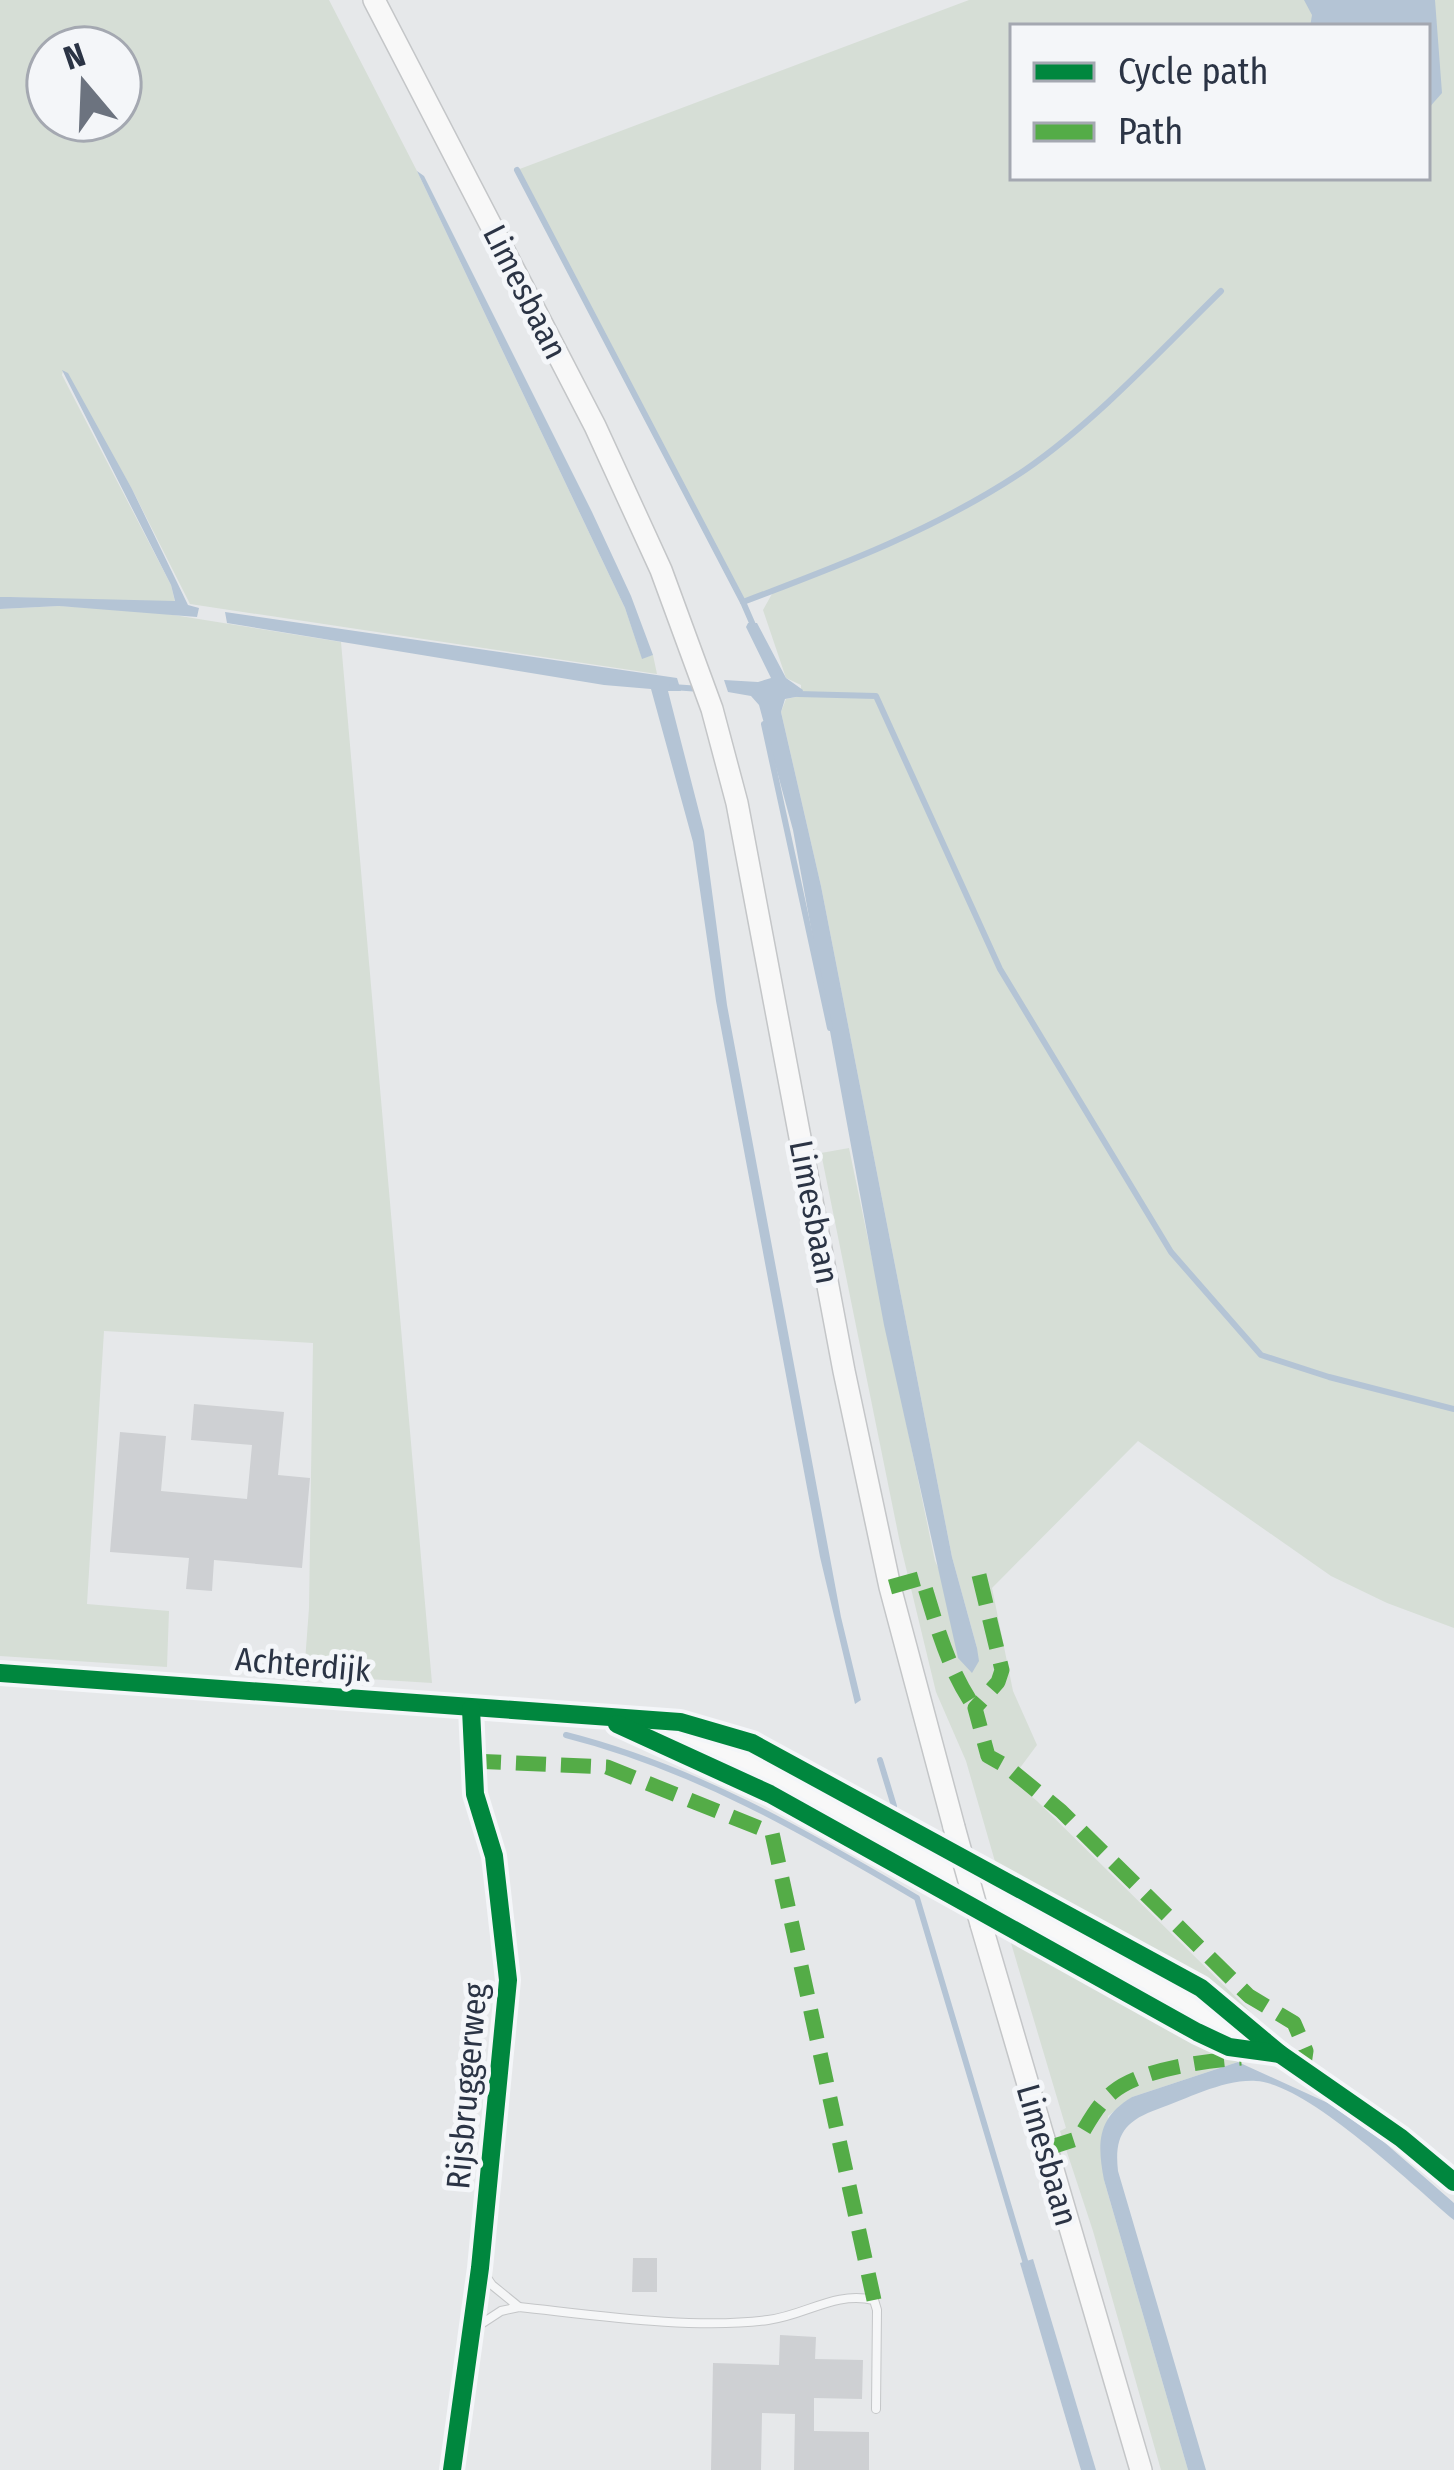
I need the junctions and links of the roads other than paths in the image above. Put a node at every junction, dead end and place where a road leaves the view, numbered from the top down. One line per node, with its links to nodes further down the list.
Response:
1 (374, 0): 10 (main road, Limesbaan, bridge)
2 (0, 1673): 3 (main road, Achterdijk)
3 (471, 1709): 4 (main road, Achterdijk); 5 (street, Rijsbruggerweg)
4 (1454, 2182)
5 (480, 2268): 6 (lane); 7 (street, Rijsbruggerweg)
6 (519, 2307): 7 (lane); 8 (lane)
7 (472, 2330): 9 (street, Rijsbruggerweg)
8 (876, 2409)
9 (452, 2470)
10 (1141, 2470)

